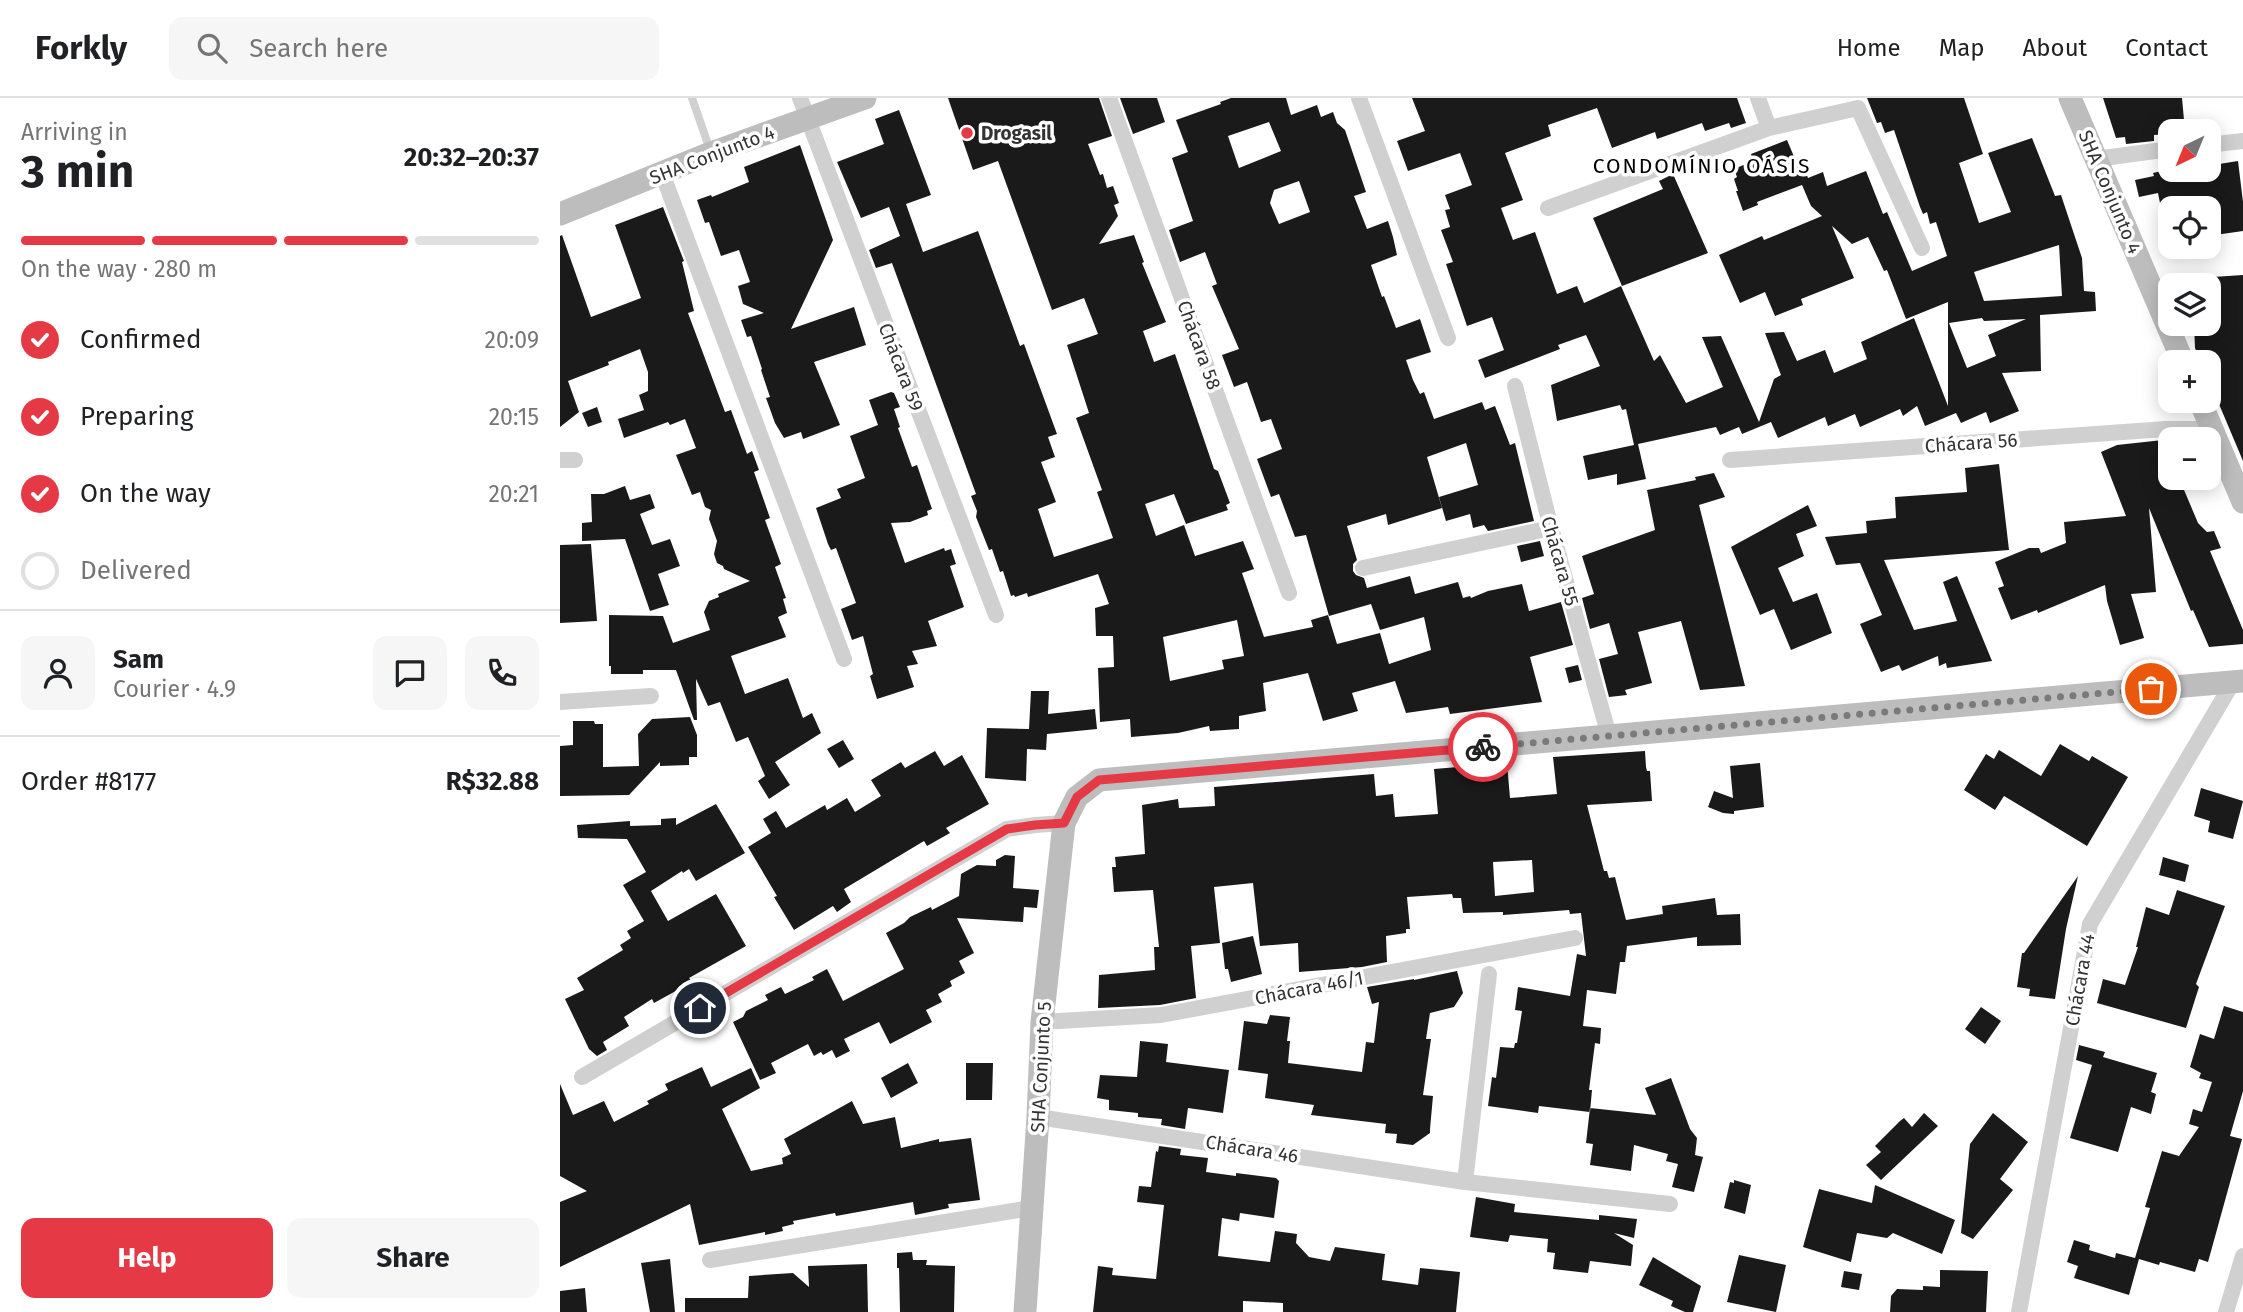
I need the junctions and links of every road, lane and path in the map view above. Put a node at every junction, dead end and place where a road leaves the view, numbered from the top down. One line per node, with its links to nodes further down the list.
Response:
1 (692, 98): 12 (lane)
2 (865, 98): 7 (street, SHA Conjunto 4)
3 (1109, 98): 27 (street, Chácara 58)
4 (1359, 98): 18 (street)
5 (1758, 98): 8 (street)
6 (2070, 98): 13 (street, SHA Conjunto 4)
7 (804, 108): 12 (street, SHA Conjunto 4); 28 (street, Chácara 59)
8 (1769, 128): 15 (street); 17 (street)
9 (2243, 141): 10 (street)
10 (2221, 144)
11 (2158, 151): 13 (street)
12 (710, 153): 14 (street, SHA Conjunto 4)
13 (2096, 159): 19 (street, SHA Conjunto 4)
14 (662, 173): 16 (street, SHA Conjunto 4); 29 (street)
15 (1548, 208)
16 (560, 214)
17 (1922, 248)
18 (1448, 338)
19 (2178, 350)
20 (1515, 386): 25 (street, Chácara 55)
21 (2158, 430): 23 (street, Chácara 56)
22 (2221, 450): 24 (street)
23 (1730, 460)
24 (2243, 502)
25 (1551, 528): 26 (street); 33 (street, Chácara 55)
26 (1363, 568)
27 (1289, 593)
28 (996, 615)
29 (844, 659)
30 (2238, 681): 33 (street); 46 (street, Chácara 44)
31 (651, 696): 32 (street)
32 (560, 702)
33 (1609, 736): 34 (street)
34 (1064, 823): 37 (street, SHA Conjunto 5); 38 (street)
35 (1575, 938): 37 (street, Chácara 46/1)
36 (1489, 974): 40 (street)
37 (1042, 1022): 39 (street, SHA Conjunto 5)
38 (582, 1077)
39 (1038, 1117): 40 (street, Chácara 46); 42 (street, SHA Conjunto 5)
40 (1465, 1182): 41 (street, Chácara 46)
41 (1670, 1204)
42 (1031, 1208): 44 (street); 45 (street, SHA Conjunto 5)
43 (2243, 1256): 47 (street)
44 (710, 1260)
45 (1025, 1312)
46 (2019, 1312)
47 (2226, 1312)

